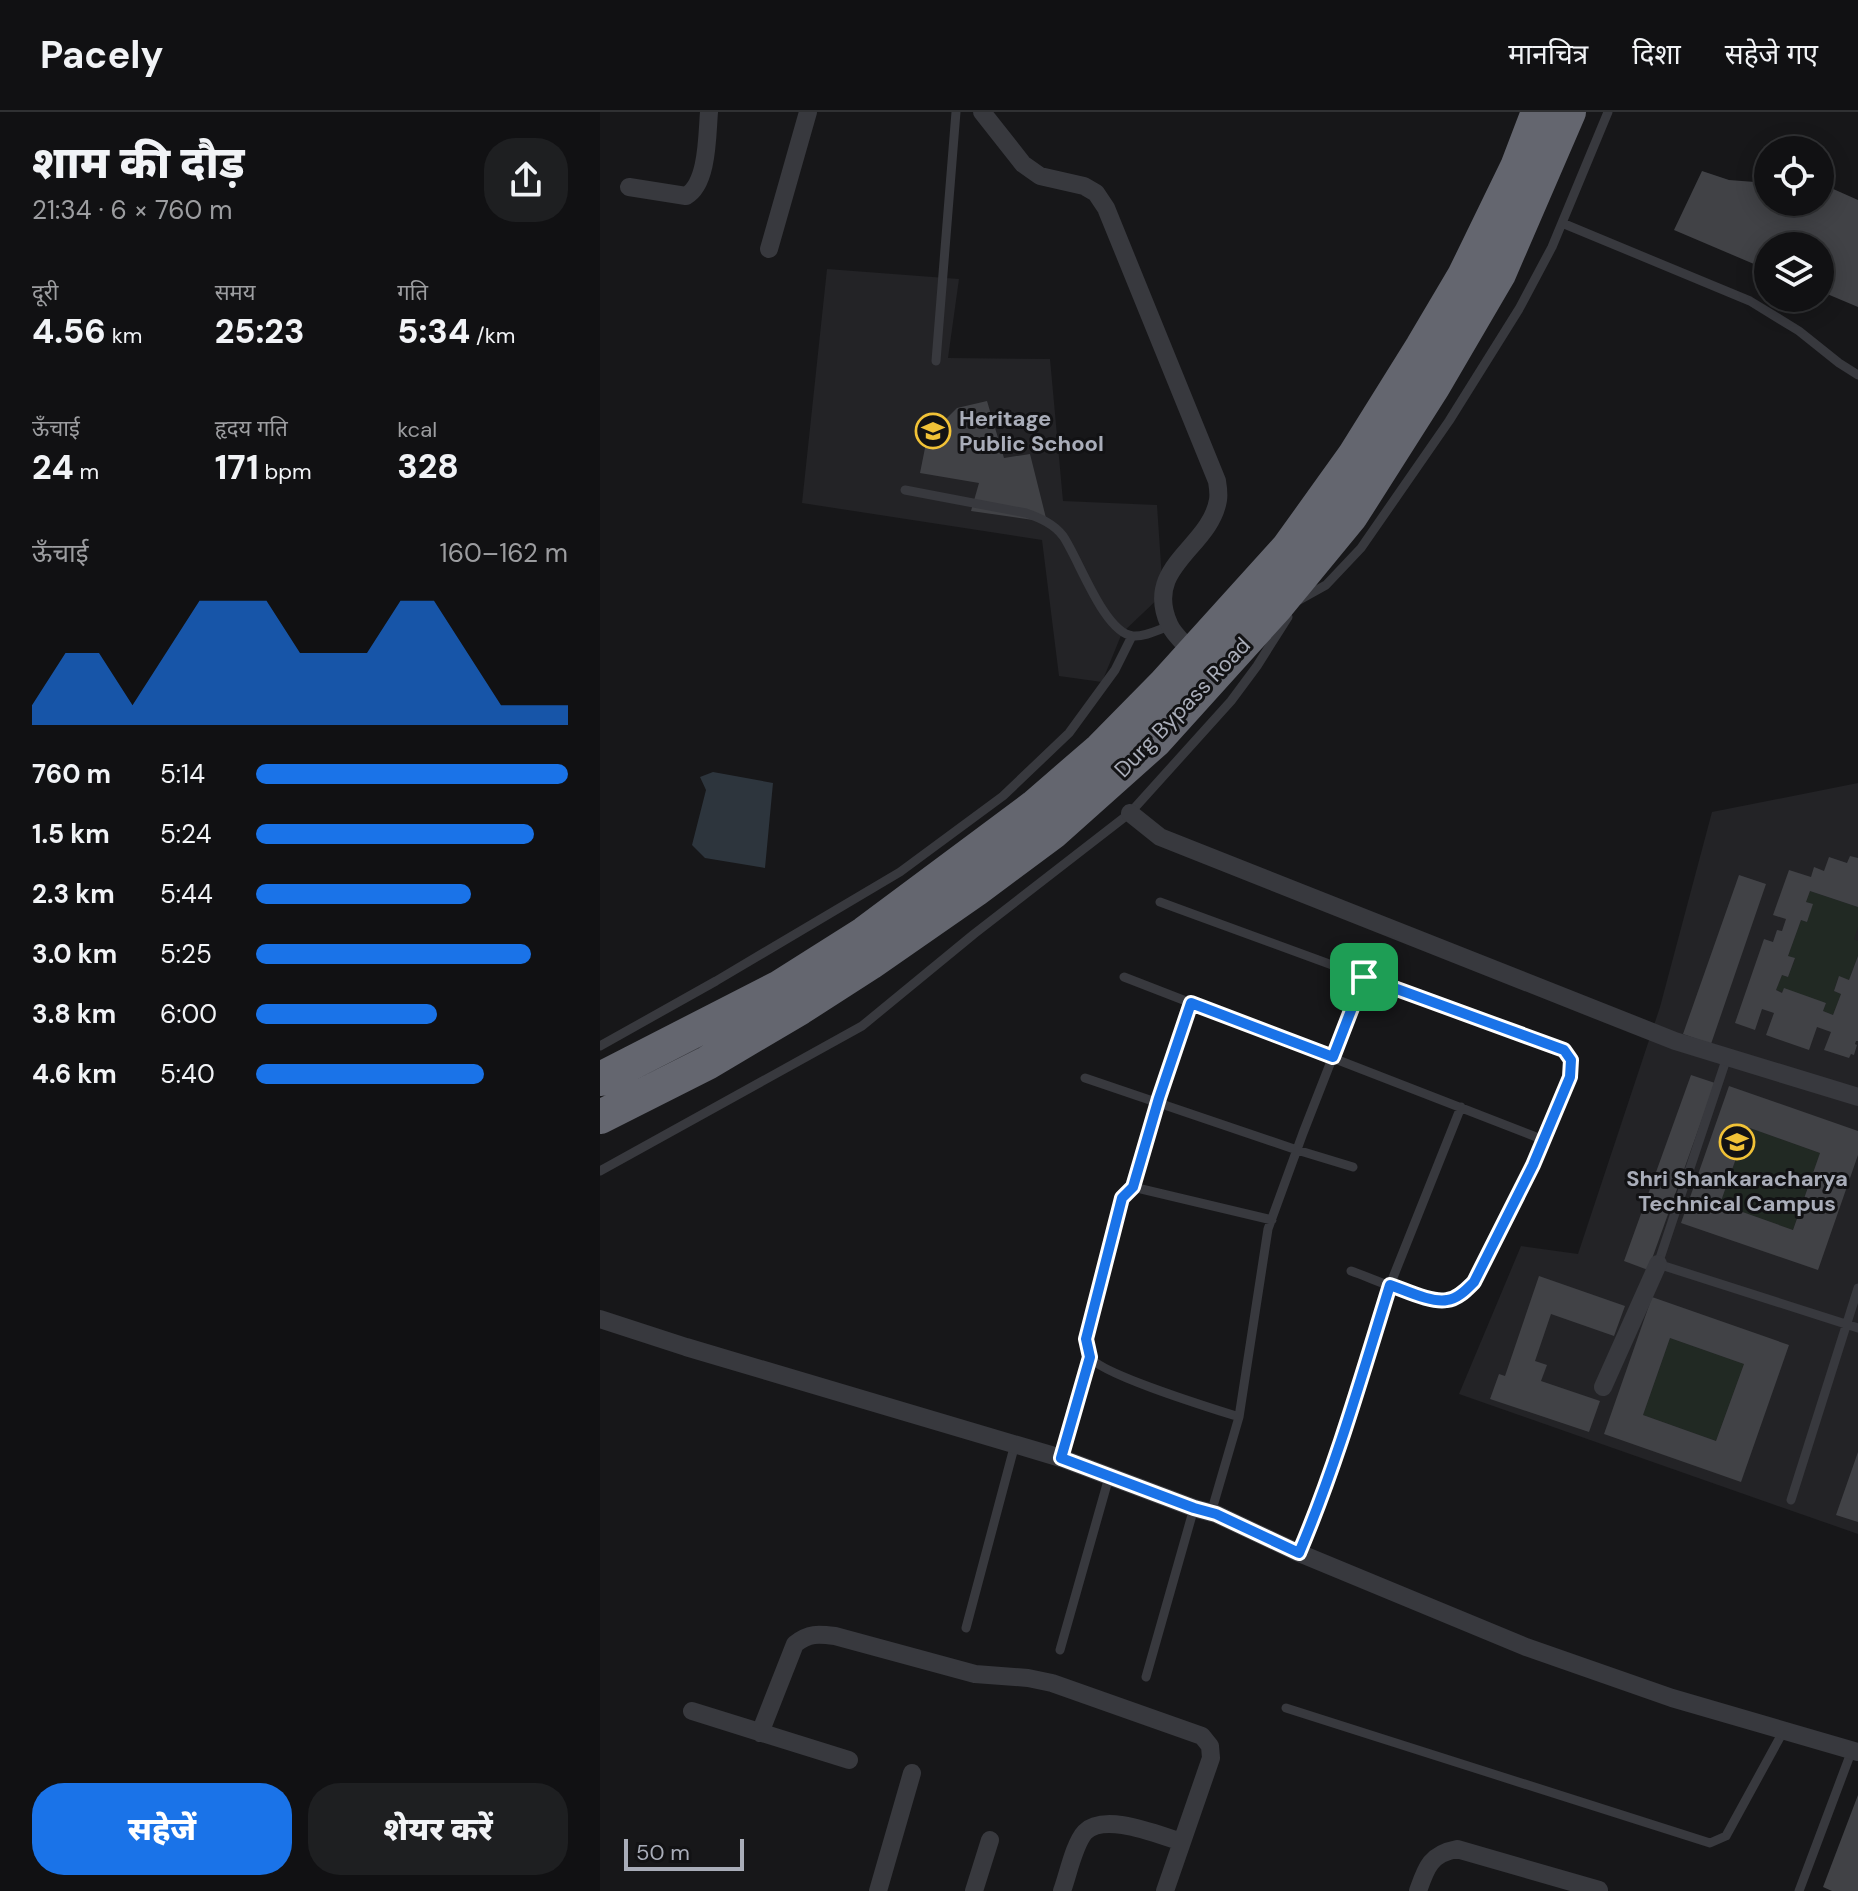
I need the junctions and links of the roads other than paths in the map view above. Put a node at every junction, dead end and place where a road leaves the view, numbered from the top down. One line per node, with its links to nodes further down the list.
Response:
1 (709, 112): 8 (street)
2 (808, 112): 10 (street)
3 (956, 112): 11 (lane)
4 (982, 112): 15 (street)
5 (1538, 112): 17 (highway, Durg Bypass Road)
6 (1569, 112): 14 (highway, Durg Bypass Road)
7 (1608, 112): 9 (lane)
8 (629, 187)
9 (1562, 223): 12 (lane); 14 (lane)
10 (769, 249)
11 (936, 361)
12 (1858, 375)
13 (905, 490): 16 (lane)
14 (1288, 603): 18 (lane); 31 (highway, Durg Bypass Road)
15 (1169, 626): 16 (lane); 17 (street)
16 (1132, 636): 23 (lane)
17 (1193, 653): 27 (highway, Durg Bypass Road)
18 (1130, 813): 25 (street); 35 (lane)
19 (1160, 902): 21 (lane)
20 (1124, 977): 22 (lane)
21 (1364, 977): 24 (lane); 32 (lane)
22 (1191, 1003): 24 (lane); 29 (lane)
23 (600, 1046)
24 (1333, 1057): 30 (lane); 33 (lane)
25 (1727, 1057): 28 (street); 38 (lane)
26 (1085, 1078): 29 (lane)
27 (600, 1079)
28 (1858, 1097)
29 (1159, 1103): 33 (lane); 36 (lane)
30 (1461, 1107): 32 (lane); 40 (lane)
31 (600, 1117)
32 (1544, 1140): 40 (lane)
33 (1297, 1150): 34 (lane); 37 (lane)
34 (1353, 1167)
35 (600, 1171)
36 (1133, 1187): 37 (lane); 45 (lane)
37 (1272, 1220): 47 (lane)
38 (1658, 1264): 43 (lane); 46 (street)
39 (1351, 1271): 40 (lane)
40 (1390, 1285): 53 (lane)
41 (1858, 1288): 43 (lane)
42 (600, 1319): 48 (street)
43 (1846, 1324): 44 (lane); 51 (lane)
44 (1858, 1328)
45 (1090, 1357): 47 (lane); 49 (lane)
46 (1603, 1387)
47 (1239, 1417): 52 (lane)
48 (1015, 1444): 49 (street); 54 (lane)
49 (1061, 1458): 50 (street)
50 (1109, 1477): 52 (street); 55 (lane)
51 (1791, 1500)
52 (1203, 1511): 53 (street); 56 (lane)
53 (1299, 1553): 59 (street)
54 (966, 1628)
55 (1060, 1650)
56 (1146, 1677)
57 (1286, 1708): 59 (lane)
58 (692, 1711): 60 (street)
59 (1784, 1730): 61 (street)
60 (760, 1733): 62 (street); 65 (street)
61 (1855, 1751): 72 (lane)
62 (849, 1760)
63 (912, 1773): 67 (street)
64 (990, 1840): 68 (street)
65 (1182, 1842): 69 (street); 70 (street)
66 (1599, 1890): 71 (street)
67 (878, 1891)
68 (974, 1891)
69 (1062, 1891)
70 (1165, 1891)
71 (1418, 1891)
72 (1799, 1891)

